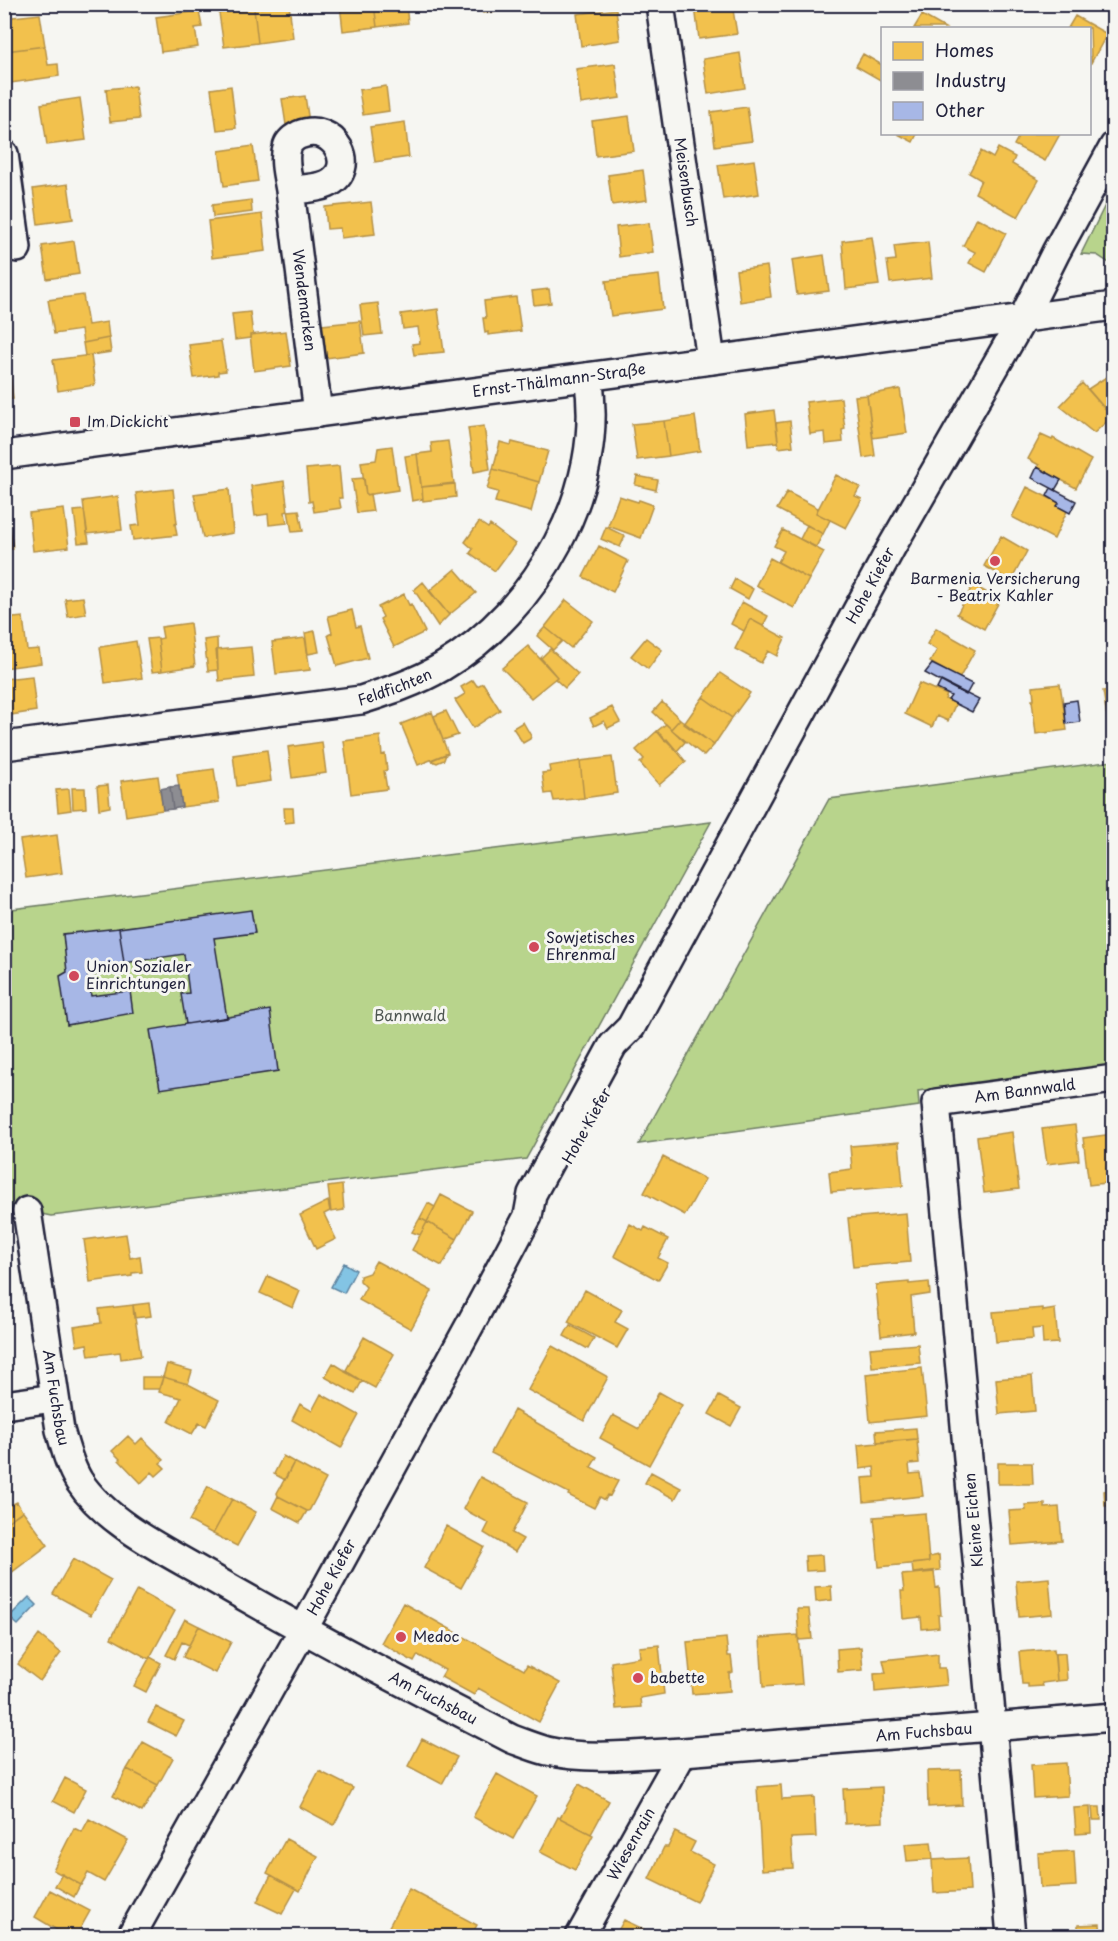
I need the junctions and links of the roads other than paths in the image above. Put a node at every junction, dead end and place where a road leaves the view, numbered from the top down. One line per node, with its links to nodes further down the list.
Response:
1 (660, 4): 8 (street, Meisenbusch)
2 (1113, 146): 7 (street, Hohe Kiefer)
3 (4, 154): 5 (street)
4 (290, 190): 10 (street, Wendemarken)
5 (17, 248)
6 (1113, 306): 7 (street, Ernst-Thälmann-Straße)
7 (1023, 318): 8 (street, Ernst-Thälmann-Straße); 18 (street, Hohe Kiefer)
8 (711, 360): 9 (street, Ernst-Thälmann-Straße)
9 (588, 376): 10 (street, Ernst-Thälmann-Straße); 12 (street, Feldfichten)
10 (318, 413): 11 (street, Ernst-Thälmann-Straße)
11 (4, 455)
12 (4, 746)
13 (1113, 1079): 14 (street, Am Bannwald)
14 (936, 1103): 20 (street, Kleine Eichen)
15 (27, 1210): 16 (street, Am Fuchsbau)
16 (54, 1398): 17 (street); 18 (street, Am Fuchsbau)
17 (4, 1405)
18 (303, 1630): 21 (street, Am Fuchsbau); 22 (street, Hohe Kiefer)
19 (1113, 1717): 20 (street, Am Fuchsbau)
20 (992, 1726): 21 (street, Am Fuchsbau); 24 (street, Kleine Eichen)
21 (683, 1752): 23 (street, Wiesenrain)
22 (131, 1936)
23 (580, 1936)
24 (1011, 1936)

